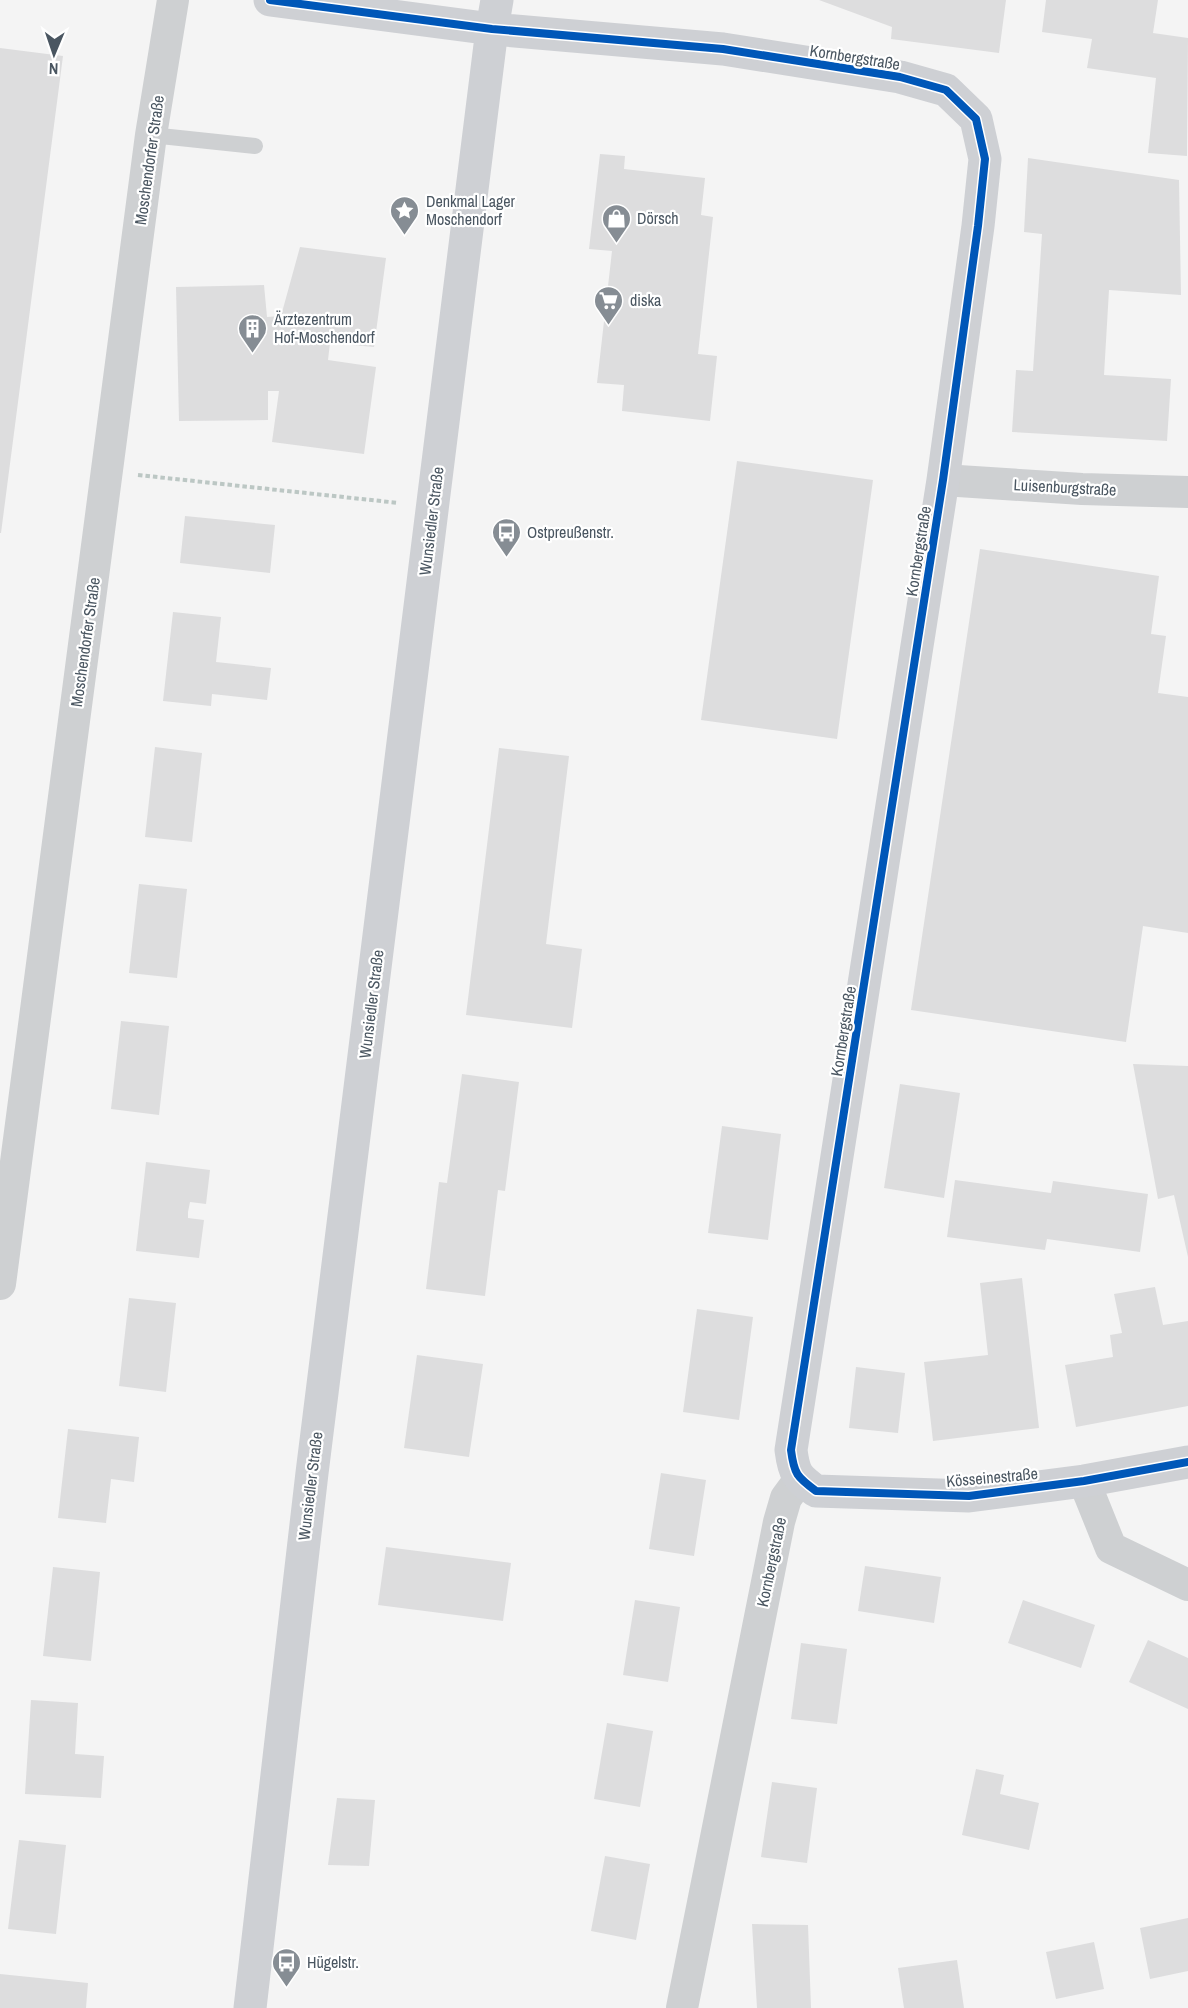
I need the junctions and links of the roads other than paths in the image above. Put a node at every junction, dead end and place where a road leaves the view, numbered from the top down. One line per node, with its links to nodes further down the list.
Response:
1 (173, 0): 4 (street, Moschendorfer Straße)
2 (270, 0): 3 (street, Kornbergstraße)
3 (495, 14): 6 (street, Kornbergstraße); 13 (street, Wunsiedler Straße)
4 (151, 135): 5 (lane); 8 (street, Moschendorfer Straße)
5 (255, 146)
6 (943, 480): 7 (street, Luisenburgstraße); 10 (street, Kornbergstraße)
7 (1188, 492)
8 (0, 1284)
9 (1188, 1461): 11 (street, Kösseinestraße)
10 (800, 1479): 11 (street, Kösseinestraße); 14 (street, Kornbergstraße)
11 (1084, 1481): 12 (street)
12 (1188, 1585)
13 (250, 2008)
14 (682, 2008)

